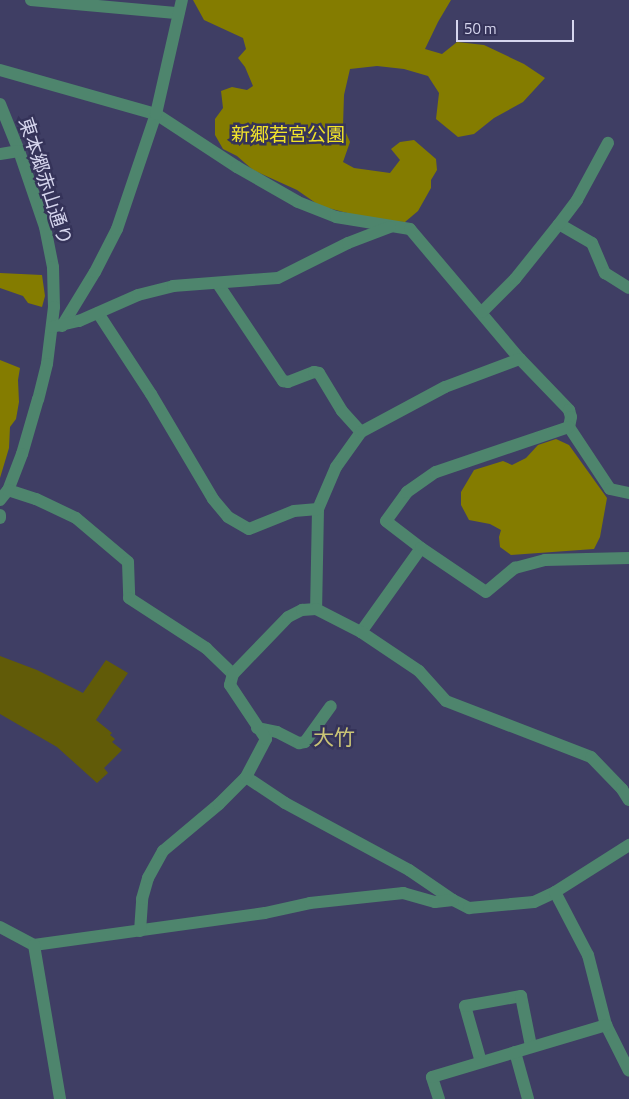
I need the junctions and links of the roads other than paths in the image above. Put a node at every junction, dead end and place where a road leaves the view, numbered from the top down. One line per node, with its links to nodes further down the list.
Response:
1 (31, 0): 3 (street)
2 (182, 0): 3 (street)
3 (178, 13): 6 (street)
4 (0, 70): 6 (street)
5 (0, 104): 8 (street, 東本郷赤山通り)
6 (156, 114): 11 (street); 16 (street)
7 (608, 143): 10 (street)
8 (19, 151): 9 (street); 16 (street, 東本郷赤山通り)
9 (0, 154)
10 (559, 224): 13 (street); 14 (street)
11 (392, 226): 12 (street); 14 (street)
12 (218, 284): 15 (street); 19 (street)
13 (629, 288)
14 (482, 312): 17 (street)
15 (98, 313): 16 (street); 22 (street)
16 (57, 326): 21 (street, 東本郷赤山通り)
17 (520, 359): 18 (street); 19 (street)
18 (569, 427): 20 (street); 23 (street)
19 (361, 432): 22 (street)
20 (629, 493)
21 (4, 495): 27 (street)
22 (318, 509): 25 (street)
23 (421, 548): 24 (street); 26 (street)
24 (629, 558)
25 (316, 609): 26 (street); 27 (street)
26 (361, 632): 31 (street)
27 (233, 674): 29 (street)
28 (331, 706): 29 (street)
29 (257, 728): 30 (street)
30 (246, 777): 34 (street); 36 (street)
31 (629, 800)
32 (629, 845): 33 (street)
33 (555, 892): 34 (street); 38 (street)
34 (453, 900): 36 (street)
35 (0, 927): 37 (street)
36 (140, 931): 37 (street)
37 (34, 945): 43 (street)
38 (606, 1025): 39 (street); 42 (street)
39 (531, 1046): 40 (street); 41 (street)
40 (515, 1052): 41 (street); 45 (street)
41 (480, 1062): 44 (street)
42 (629, 1071)
43 (60, 1099)
44 (439, 1099)
45 (528, 1099)

